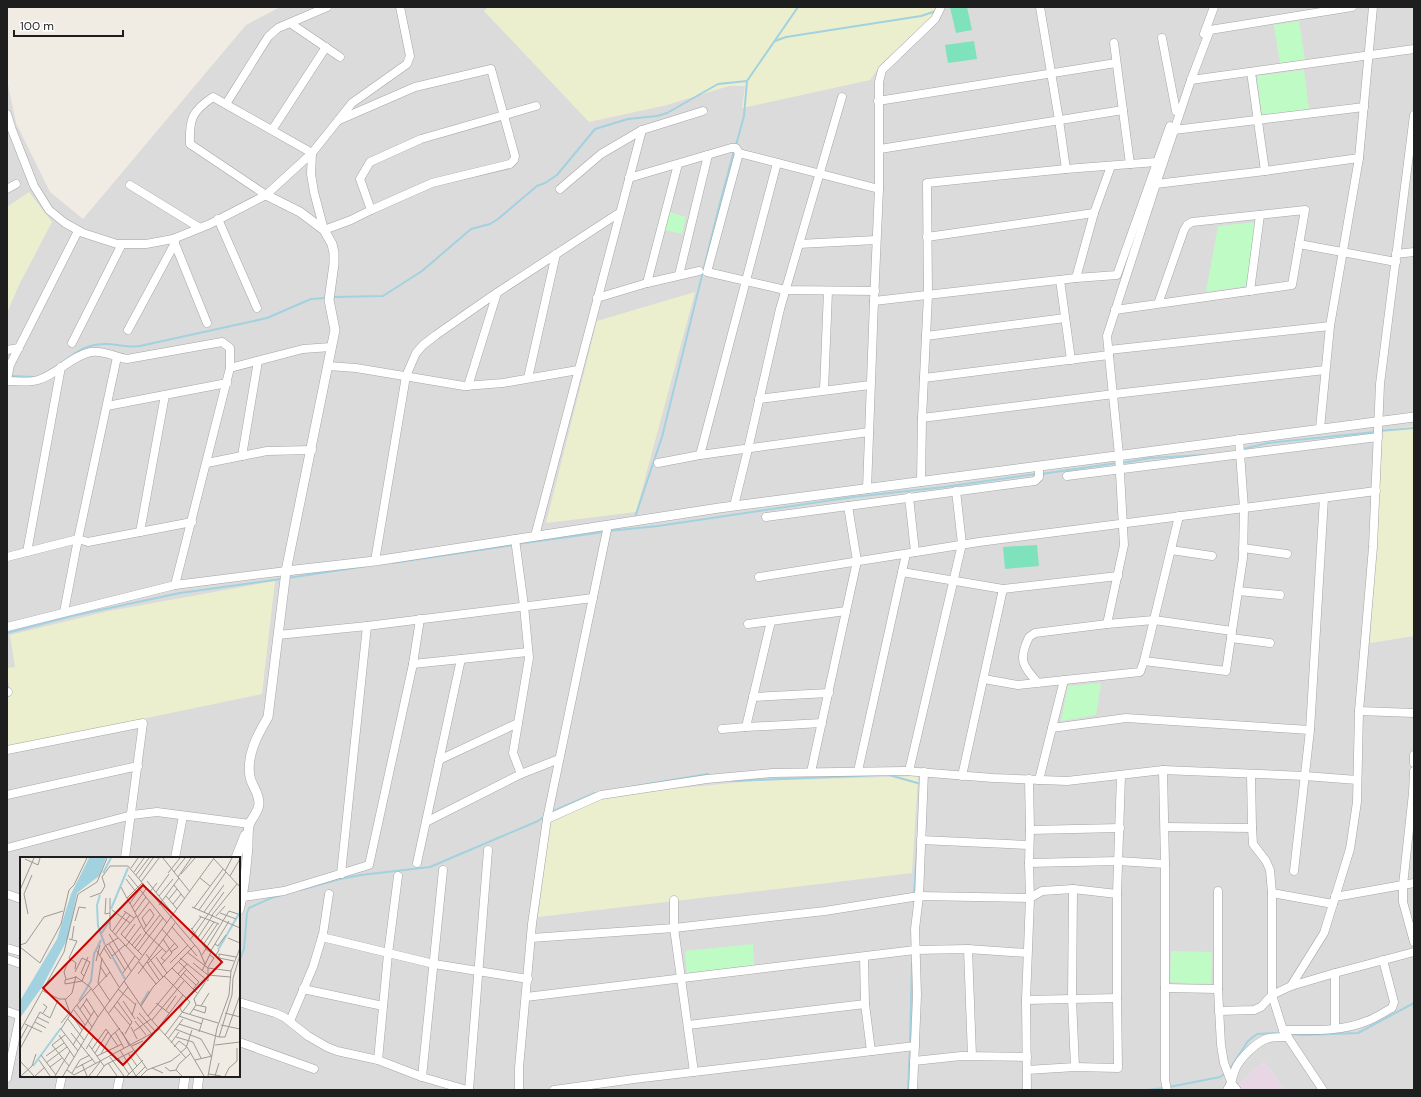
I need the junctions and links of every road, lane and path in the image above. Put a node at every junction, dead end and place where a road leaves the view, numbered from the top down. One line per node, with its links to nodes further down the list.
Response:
1 (327, 7): 8 (street)
2 (400, 7): 30 (street)
3 (941, 7): 20 (street)
4 (1040, 7): 17 (street)
5 (1214, 7): 26 (street)
6 (1352, 7): 18 (street)
7 (1373, 7): 13 (street)
8 (290, 23): 11 (street); 21 (street)
9 (1162, 38): 26 (street)
10 (1114, 43): 15 (street)
11 (326, 47): 14 (street); 33 (street)
12 (1414, 49): 13 (street)
13 (1369, 55): 16 (street); 23 (street)
14 (340, 57)
15 (1116, 63): 17 (street); 24 (street)
16 (1251, 72): 18 (street); 32 (street)
17 (1051, 74): 20 (street); 31 (street)
18 (1192, 80): 35 (street)
19 (842, 97): 49 (street)
20 (878, 101): 36 (street)
21 (226, 104): 33 (street); 57 (street)
22 (536, 106): 29 (street)
23 (1364, 108): 32 (street); 40 (street)
24 (1124, 110): 31 (street); 44 (street)
25 (703, 111): 34 (street)
26 (1176, 111): 41 (street)
27 (7, 114): 65 (street)
28 (1414, 115): 46 (street)
29 (503, 116): 30 (street); 58 (street); 58 (street)
30 (339, 120): 37 (street)
31 (1059, 120): 36 (street); 47 (street)
32 (1257, 121): 35 (street); 48 (street)
33 (272, 130): 37 (street)
34 (642, 130): 50 (street); 55 (street)
35 (1174, 130): 52 (street)
36 (880, 149): 56 (street)
37 (312, 153): 57 (street); 64 (street)
38 (739, 153): 39 (street); 42 (street); 80 (street)
39 (708, 155): 43 (street); 77 (street)
40 (1358, 158): 48 (street); 73 (street)
41 (1156, 162): 44 (street); 78 (street)
42 (776, 163): 49 (street); 80 (street)
43 (678, 164): 50 (street); 81 (street)
44 (1130, 164): 45 (street)
45 (1111, 166): 47 (street); 60 (street)
46 (1411, 167): 75 (street)
47 (1066, 169): 66 (street)
48 (1265, 171): 52 (street)
49 (819, 174): 56 (street); 70 (street)
50 (629, 178): 59 (street)
51 (16, 184): 54 (street)
52 (1156, 184): 92 (street)
53 (130, 185): 63 (street)
54 (7, 189)
55 (560, 189)
56 (879, 189): 67 (street)
57 (266, 195): 62 (street); 64 (street)
58 (371, 210): 64 (street)
59 (619, 213): 74 (street); 88 (street)
60 (1094, 214): 66 (street); 78 (street)
61 (1260, 215): 71 (street); 85 (street); 90 (street)
62 (218, 220): 63 (street); 91 (street)
63 (200, 228): 68 (street)
64 (324, 230): 99 (street)
65 (78, 231): 69 (street); 100 (street)
66 (927, 237): 87 (street)
67 (876, 240): 70 (street); 84 (street)
68 (174, 241): 69 (street); 94 (street); 96 (street)
69 (122, 244): 98 (street)
70 (799, 244): 82 (street)
71 (1299, 244): 73 (street); 85 (street)
72 (1414, 252): 75 (street)
73 (1343, 253): 75 (street); 95 (street)
74 (556, 254): 86 (street); 112 (street)
75 (1396, 258): 125 (street)
76 (699, 271): 77 (street)
77 (679, 275): 81 (street)
78 (1076, 278): 79 (street)
79 (1060, 280): 87 (street); 93 (street)
80 (745, 281): 82 (street); 133 (street)
81 (647, 283): 88 (street)
82 (785, 290): 83 (street); 121 (street)
83 (828, 291): 84 (street); 118 (street)
84 (875, 291): 89 (street)
85 (1250, 291): 90 (street)
86 (497, 293): 111 (street); 117 (street)
87 (928, 295): 89 (street); 97 (street)
88 (597, 298): 109 (street)
89 (874, 300): 116 (street)
90 (1158, 304): 92 (street)
91 (257, 308)
92 (1115, 310): 102 (street)
93 (1065, 318): 97 (street); 104 (street)
94 (207, 323)
95 (1330, 326): 102 (street); 110 (street)
96 (128, 330)
97 (926, 336): 113 (street)
98 (72, 343)
99 (332, 347): 105 (street); 106 (street)
100 (19, 348): 101 (street); 114 (street)
101 (7, 350)
102 (1109, 353): 104 (street); 120 (street)
103 (117, 357): 107 (street); 108 (street); 122 (street)
104 (1071, 360): 113 (street)
105 (258, 361): 108 (street); 134 (street)
106 (328, 366): 111 (street); 131 (street)
107 (61, 368): 114 (street); 163 (street)
108 (230, 368): 115 (street)
109 (578, 370): 112 (street); 157 (street)
110 (1325, 370): 120 (street); 126 (street)
111 (406, 376): 117 (street); 169 (street)
112 (528, 378): 117 (street)
113 (924, 378): 124 (street)
114 (7, 380)
115 (227, 383): 119 (street); 136 (street)
116 (870, 385): 118 (street); 127 (street)
117 (468, 386)
118 (824, 390): 121 (street)
119 (165, 394): 122 (street); 156 (street)
120 (1113, 394): 124 (street); 135 (street)
121 (759, 399): 130 (street)
122 (107, 406): 158 (street)
123 (1414, 417): 125 (street)
124 (922, 418): 141 (street)
125 (1379, 421): 126 (street); 128 (street)
126 (1320, 428): 129 (street)
127 (869, 432): 130 (street); 142 (street)
128 (1378, 437): 132 (street); 144 (street)
129 (1239, 439): 132 (street); 135 (street)
130 (748, 449): 133 (street); 148 (street)
131 (312, 450): 134 (street); 171 (street)
132 (1241, 454): 139 (street); 150 (street)
133 (700, 455): 137 (street)
134 (242, 456): 136 (street)
135 (1119, 456): 138 (street); 139 (street)
136 (206, 463): 153 (street)
137 (658, 463)
138 (1039, 466): 141 (street); 143 (street)
139 (1120, 469): 140 (street); 154 (street)
140 (1067, 476)
141 (918, 482): 142 (street); 145 (street)
142 (867, 489): 148 (street)
143 (956, 491): 145 (street); 160 (street)
144 (1376, 491): 147 (street); 203 (street)
145 (918, 496): 146 (street)
146 (909, 497): 149 (street); 164 (street)
147 (1324, 498): 150 (street); 210 (street)
148 (734, 506): 155 (street)
149 (848, 506): 152 (street); 170 (street)
150 (1244, 508): 151 (street); 161 (street)
151 (1179, 516): 154 (street); 162 (street)
152 (766, 517)
153 (192, 522): 156 (street); 176 (street)
154 (1123, 523): 160 (street); 173 (street)
155 (608, 525): 157 (street); 180 (street)
156 (140, 532): 158 (street)
157 (534, 536): 159 (street)
158 (78, 539): 163 (street); 183 (street)
159 (516, 540): 169 (street); 181 (street)
160 (962, 544): 164 (street); 175 (street)
161 (1243, 548): 166 (street); 178 (street)
162 (1171, 550): 167 (street); 185 (street)
163 (27, 552): 168 (street)
164 (915, 552): 165 (street)
165 (906, 554): 170 (street); 172 (street)
166 (1287, 554)
167 (1212, 556)
168 (7, 557)
169 (375, 560): 171 (street)
170 (857, 562): 174 (street); 182 (street)
171 (286, 571): 176 (street); 192 (street)
172 (902, 572): 175 (street); 216 (street)
173 (1118, 576): 177 (street); 188 (street)
174 (759, 578)
175 (955, 581): 177 (street); 217 (street)
176 (175, 585): 183 (street)
177 (1003, 589): 198 (street)
178 (1238, 590): 179 (street); 191 (street)
179 (1280, 595)
180 (593, 598): 181 (street); 212 (street)
181 (524, 606): 184 (street); 194 (street)
182 (846, 611): 186 (street); 201 (street)
183 (64, 612): 190 (street)
184 (420, 619): 189 (street); 197 (street)
185 (1154, 620): 188 (street); 191 (street); 196 (street)
186 (771, 621): 187 (street); 202 (street)
187 (748, 624)
188 (1107, 624): 200 (street)
189 (367, 626): 192 (street); 254 (street)
190 (7, 627)
191 (1232, 634): 193 (street); 196 (street)
192 (278, 635): 235 (street)
193 (1270, 643)
194 (528, 652): 195 (street); 205 (street)
195 (461, 659): 197 (street); 213 (street)
196 (1144, 660): 199 (street)
197 (413, 664): 254 (street)
198 (984, 679): 200 (street); 224 (street)
199 (1064, 680): 200 (street); 208 (street)
200 (1038, 683)
201 (828, 693): 202 (street); 206 (street)
202 (753, 697): 207 (street)
203 (1359, 711): 204 (street); 228 (street)
204 (1414, 713)
205 (518, 723): 213 (street); 221 (street)
206 (822, 723): 207 (street); 219 (street)
207 (746, 727): 209 (street)
208 (1052, 728): 210 (street); 227 (street)
209 (722, 730)
210 (1310, 730): 225 (street)
211 (7, 750): 214 (street)
212 (559, 759): 221 (street); 233 (street)
213 (439, 760): 234 (street)
214 (138, 766): 230 (street); 231 (street)
215 (1163, 770): 222 (street); 223 (street); 237 (street)
216 (858, 771): 217 (street); 219 (street)
217 (910, 771): 220 (street)
218 (1414, 771): 229 (street)
219 (811, 772): 233 (street)
220 (924, 772): 224 (street); 241 (street)
221 (521, 774): 234 (street)
222 (1121, 774): 227 (street); 236 (street)
223 (1251, 774): 225 (street); 238 (street)
224 (962, 776): 226 (street)
225 (1305, 776): 228 (street); 253 (street)
226 (1029, 779): 227 (street); 239 (street)
227 (1039, 780)
228 (1357, 780): 269 (street)
229 (1413, 793): 240 (street)
230 (7, 795)
231 (132, 815): 232 (street); 243 (street); 245 (street)
232 (183, 816): 235 (street); 246 (street)
233 (547, 820): 273 (street)
234 (426, 822): 250 (street)
235 (250, 824): 247 (street); 265 (street)
236 (1120, 828): 239 (street); 248 (street)
237 (1165, 828): 238 (street); 251 (street)
238 (1252, 828): 260 (street)
239 (1030, 830): 242 (street)
240 (1411, 839): 257 (street)
241 (921, 840): 242 (street); 264 (street)
242 (1029, 844): 249 (street)
243 (7, 848)
244 (488, 850): 287 (street)
245 (125, 857)
246 (175, 857)
247 (236, 857)
248 (1118, 861): 249 (street); 251 (street); 263 (street)
249 (1029, 862): 266 (street)
250 (417, 863)
251 (1165, 864): 292 (street)
252 (443, 870): 286 (street)
253 (1294, 871)
254 (341, 874): 265 (street)
255 (398, 876): 281 (street)
256 (1414, 884): 257 (street)
257 (1403, 885): 269 (street); 274 (street)
258 (1073, 889): 263 (street); 266 (street); 298 (street)
259 (1218, 890): 294 (street)
260 (1272, 893): 269 (street); 295 (street)
261 (7, 894): 267 (street)
262 (329, 894): 272 (street)
263 (1117, 894): 297 (street)
264 (920, 896): 266 (street); 271 (street); 277 (street)
265 (243, 897): 270 (street)
266 (1030, 898): 280 (street)
267 (20, 899)
268 (674, 900): 271 (street)
269 (1334, 900): 291 (street)
270 (240, 907)
271 (674, 928): 273 (street); 290 (street)
272 (322, 937): 281 (street); 293 (street)
273 (531, 938): 289 (street)
274 (1414, 940)
275 (7, 948): 278 (street)
276 (968, 949): 277 (street); 280 (street); 313 (street)
277 (916, 950): 282 (street); 311 (street)
278 (20, 952)
279 (1414, 952): 284 (street)
280 (1027, 953): 299 (street)
281 (388, 954): 286 (street); 302 (street)
282 (864, 957): 290 (street); 301 (street)
283 (7, 959): 285 (street)
284 (1384, 960): 288 (street); 308 (street)
285 (20, 964)
286 (434, 964): 287 (street); 325 (street)
287 (478, 972): 289 (street); 332 (street)
288 (1335, 973): 291 (street); 308 (street)
289 (528, 979): 296 (street)
290 (682, 979): 296 (street); 307 (street)
291 (1291, 986): 295 (street)
292 (1165, 988): 294 (street); 337 (street)
293 (302, 989): 302 (street); 306 (street)
294 (1218, 989): 303 (street)
295 (1272, 995): 303 (street); 309 (street)
296 (526, 997): 333 (street)
297 (1117, 998): 298 (street); 317 (street)
298 (1072, 999): 299 (street); 317 (street)
299 (1026, 1000): 314 (street)
300 (240, 1002): 306 (street)
301 (865, 1004): 307 (street); 312 (street)
302 (383, 1006): 315 (street)
303 (1219, 1010): 327 (street)
304 (7, 1011): 305 (street)
305 (20, 1016): 326 (street)
306 (290, 1021): 315 (street)
307 (688, 1025): 320 (street)
308 (1335, 1028): 309 (street)
309 (1285, 1033): 327 (street); 338 (street)
310 (240, 1042): 318 (street)
311 (915, 1046): 312 (street); 316 (street)
312 (871, 1051): 320 (street)
313 (972, 1056): 314 (street); 316 (street)
314 (1027, 1057): 319 (street)
315 (378, 1060): 325 (street)
316 (914, 1061): 335 (street)
317 (1075, 1067): 319 (street)
318 (314, 1069)
319 (1027, 1070): 336 (street)
320 (694, 1072): 334 (street)
321 (62, 1077): 328 (street)
322 (120, 1077): 329 (street)
323 (185, 1077): 330 (street)
324 (199, 1077): 331 (street)
325 (422, 1077): 332 (street)
326 (7, 1078)
327 (1232, 1088)
328 (59, 1090)
329 (117, 1090)
330 (183, 1090)
331 (197, 1090)
332 (468, 1090)
333 (519, 1090)
334 (554, 1090)
335 (913, 1090)
336 (1027, 1090)
337 (1167, 1090)
338 (1323, 1090)

